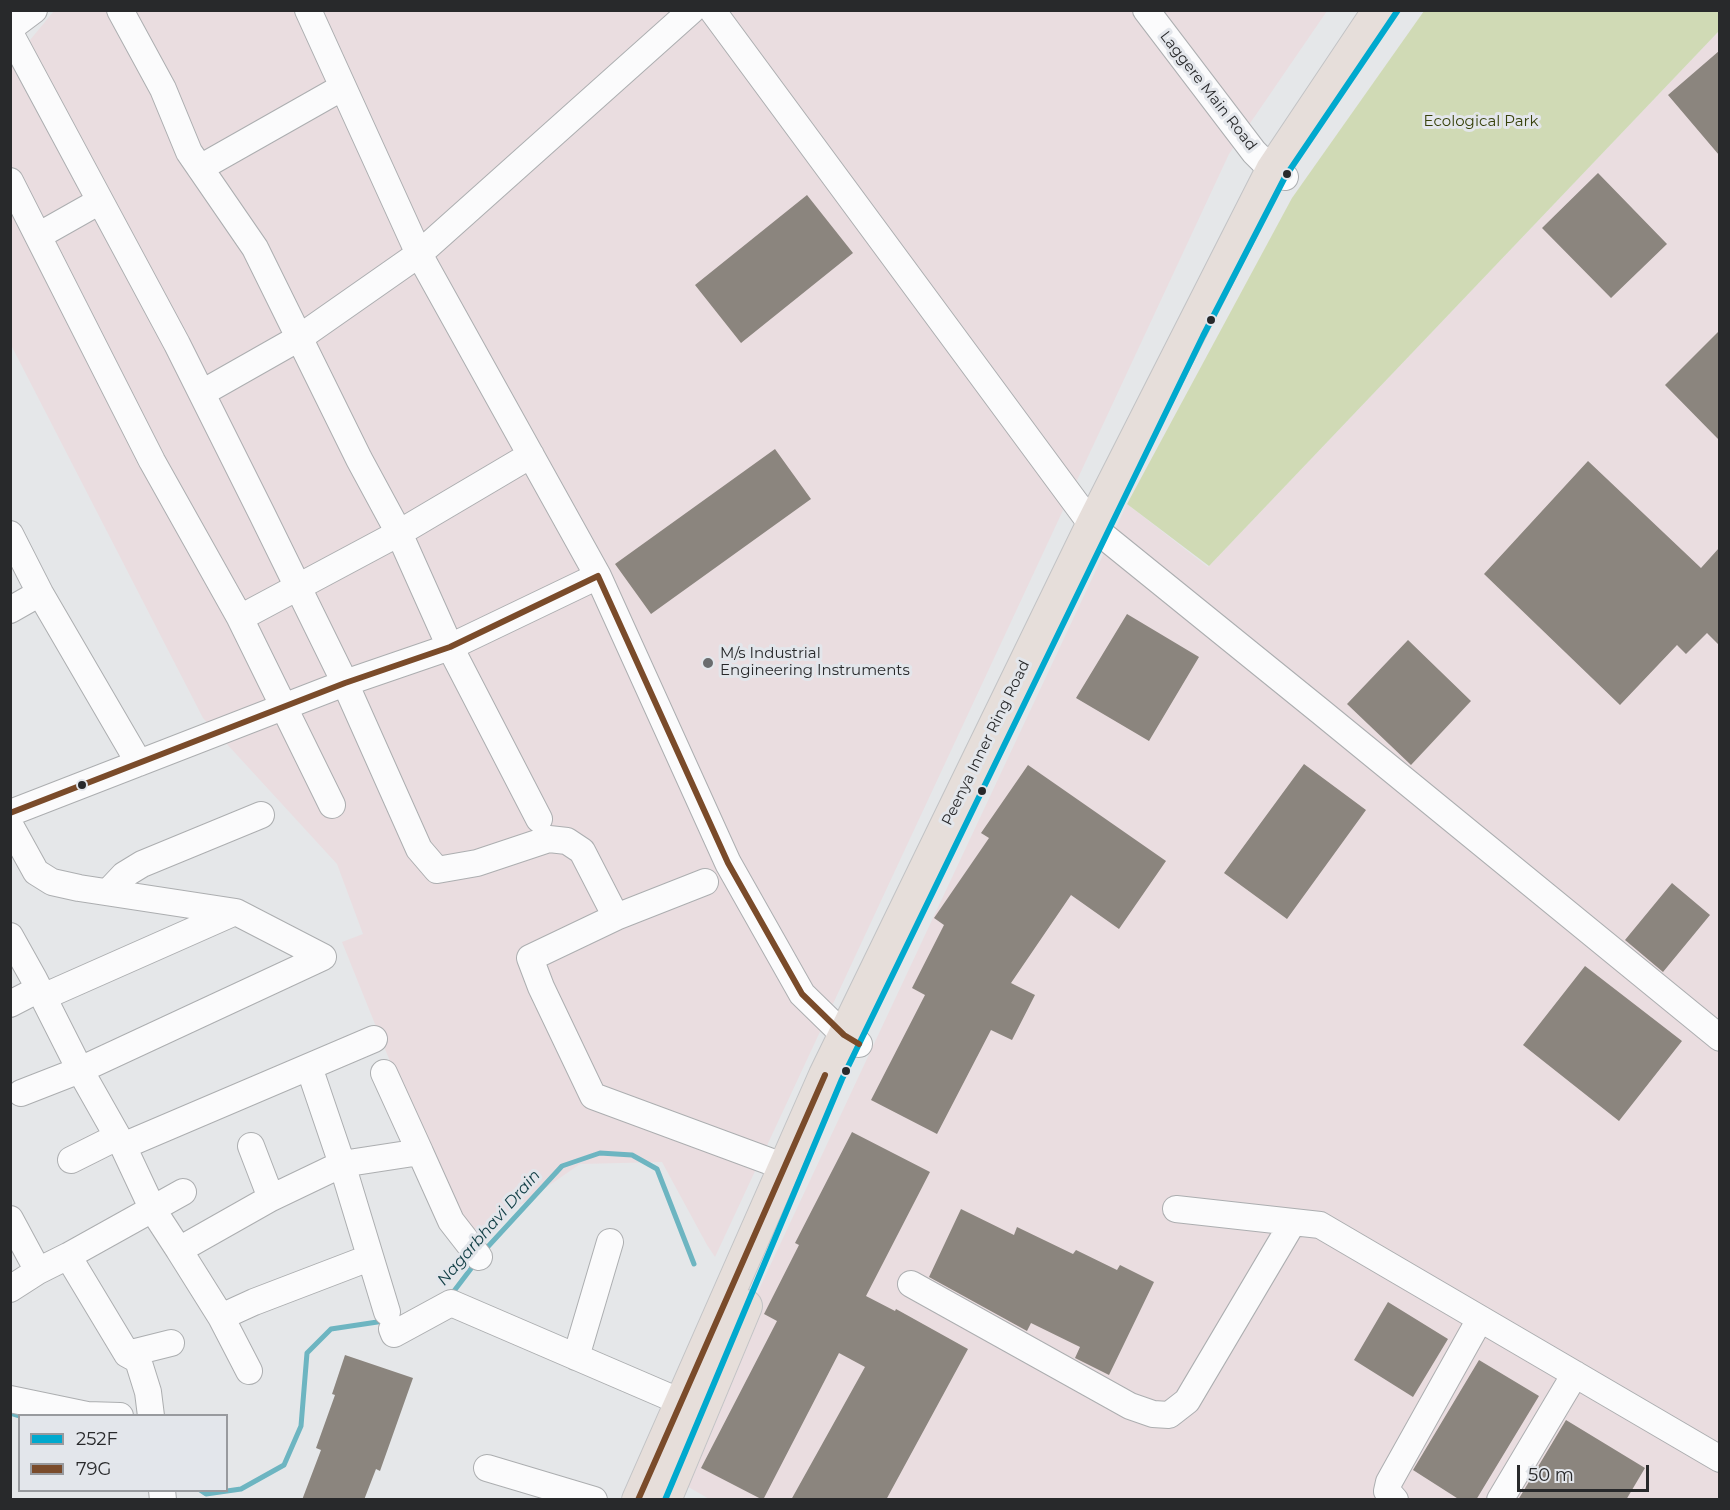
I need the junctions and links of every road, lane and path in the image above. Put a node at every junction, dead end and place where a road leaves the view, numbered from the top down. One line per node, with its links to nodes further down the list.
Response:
1 (34, 10): 9 (street)
2 (120, 10): 12 (street)
3 (308, 10): 11 (street)
4 (692, 10): 17 (street)
5 (712, 10): 21 (street)
6 (1146, 10): 13 (street, Laggere Main Road)
7 (1380, 10): 13 (main road, Peenya Inner Ring Road)
8 (1398, 10): 13 (main road, Peenya Inner Ring Road)
9 (10, 28)
10 (10, 33): 15 (street)
11 (343, 87): 12 (street); 17 (street)
12 (200, 168): 18 (street)
13 (1279, 173): 21 (main road, Peenya Inner Ring Road)
14 (10, 181): 16 (street)
15 (100, 201): 16 (street); 19 (street)
16 (38, 236): 28 (street)
17 (419, 254): 18 (street); 20 (street)
18 (299, 338): 19 (street); 22 (street)
19 (202, 393): 25 (street)
20 (531, 455): 22 (street); 24 (street)
21 (1099, 531): 45 (street); 47 (main road, Peenya Inner Ring Road)
22 (399, 533): 25 (street); 29 (street)
23 (10, 534): 26 (street)
24 (598, 576): 29 (street); 47 (street)
25 (298, 588): 28 (street); 30 (street)
26 (40, 593): 27 (street); 32 (street)
27 (10, 610)
28 (240, 618): 31 (street)
29 (450, 647): 30 (street); 36 (street)
30 (345, 683): 31 (street); 41 (street)
31 (284, 707): 32 (street); 33 (street)
32 (139, 763): 34 (street)
33 (332, 805)
34 (10, 813)
35 (261, 815): 39 (street)
36 (539, 819)
37 (10, 825): 39 (street)
38 (705, 882): 41 (street)
39 (108, 892): 40 (street)
40 (236, 912): 43 (street); 49 (street)
41 (616, 917): 57 (street)
42 (10, 936): 43 (street)
43 (41, 993): 44 (street); 49 (street)
44 (10, 1004)
45 (1719, 1038)
46 (374, 1039): 48 (street)
47 (852, 1040): 57 (main road, Peenya Inner Ring Road); 85 (main road, Peenya Inner Ring Road)
48 (309, 1067): 52 (street); 56 (street)
49 (80, 1070): 51 (street); 52 (street)
50 (384, 1073): 54 (street)
51 (21, 1093)
52 (120, 1142): 55 (street); 61 (street)
53 (251, 1146): 59 (street)
54 (420, 1152): 56 (street); 67 (street)
55 (71, 1161)
56 (342, 1164): 59 (street); 68 (street)
57 (784, 1167): 80 (main road, Peenya Inner Ring Road)
58 (183, 1192): 61 (street)
59 (271, 1198): 65 (street)
60 (1176, 1209): 63 (street)
61 (153, 1210): 65 (street); 66 (street)
62 (10, 1219): 69 (street)
63 (1293, 1222): 70 (street); 73 (street)
64 (610, 1242): 76 (street)
65 (179, 1250): 72 (street)
66 (68, 1256): 69 (street); 75 (street)
67 (479, 1257)
68 (369, 1258): 72 (street); 76 (street)
69 (38, 1271): 71 (street)
70 (911, 1284)
71 (10, 1289)
72 (221, 1317): 77 (street)
73 (1480, 1319): 78 (street); 87 (street)
74 (171, 1343): 75 (street)
75 (127, 1354): 82 (street)
76 (576, 1357): 80 (street)
77 (249, 1371)
78 (1575, 1374): 83 (street); 88 (street)
79 (10, 1399): 81 (street)
80 (681, 1402): 85 (main road, Peenya Inner Ring Road)
81 (82, 1414)
82 (151, 1414)
83 (1719, 1459)
84 (488, 1468): 86 (street)
85 (656, 1497)
86 (594, 1500)
87 (1395, 1500)
88 (1500, 1500)

